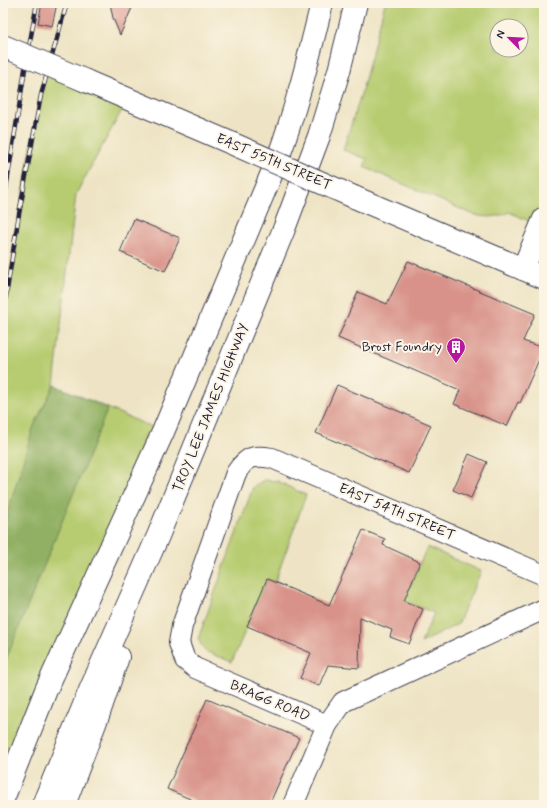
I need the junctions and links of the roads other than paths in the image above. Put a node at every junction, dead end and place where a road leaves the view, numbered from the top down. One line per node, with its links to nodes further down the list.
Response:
1 (322, 3): 11 (main road)
2 (356, 3): 8 (main road, TROY LEE JAMES HIGHWAY)
3 (3, 46): 5 (main road, EAST 55TH STREET, bridge)
4 (544, 219): 5 (main road)
5 (523, 269): 6 (main road, EAST 55TH STREET)
6 (544, 278)
7 (249, 458): 9 (street, EAST 54TH STREET); 12 (street, BRAGG ROAD)
8 (158, 536): 15 (main road, TROY LEE JAMES HIGHWAY); 16 (main road)
9 (544, 575)
10 (544, 608): 12 (street, BRAGG ROAD)
11 (46, 690): 13 (main road); 14 (main road)
12 (327, 725): 17 (street)
13 (3, 779)
14 (3, 799)
15 (43, 805)
16 (64, 805)
17 (292, 805)

